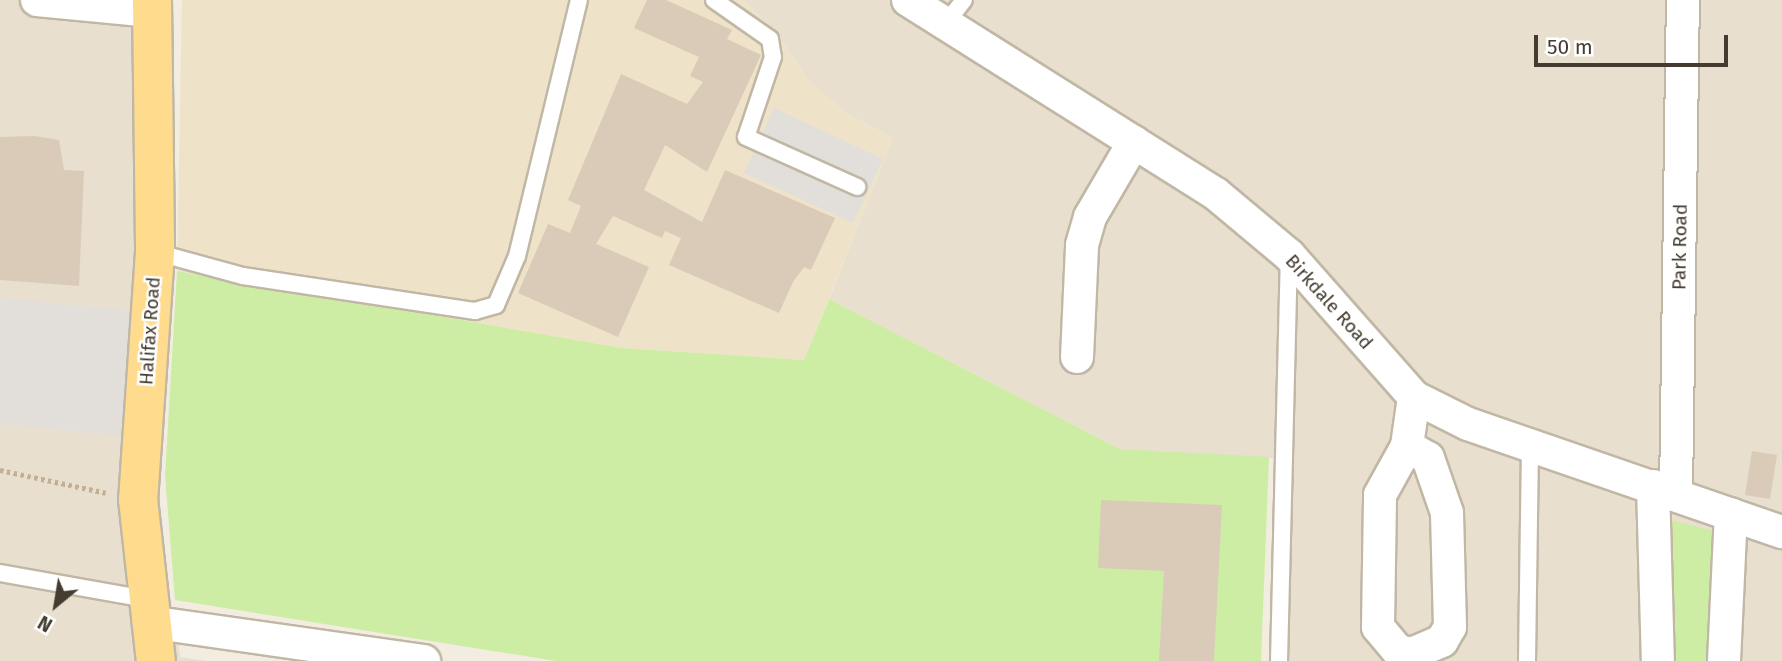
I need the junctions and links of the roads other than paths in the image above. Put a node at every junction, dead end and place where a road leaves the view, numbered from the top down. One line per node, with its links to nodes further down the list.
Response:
1 (37, 0): 6 (street)
2 (579, 0): 10 (lane)
3 (714, 0): 9 (lane)
4 (908, 0): 7 (street, Birkdale Road)
5 (1683, 0): 16 (street, Park Road)
6 (152, 6): 10 (main road, Halifax Road)
7 (955, 12): 8 (street, Birkdale Road)
8 (1134, 142): 11 (street, Birkdale Road); 12 (street)
9 (857, 187)
10 (155, 252): 20 (main road, Halifax Road)
11 (1289, 255): 13 (street, Birkdale Road); 23 (lane)
12 (1077, 357)
13 (1414, 397): 14 (street); 15 (street, Birkdale Road)
14 (1407, 446): 14 (street)
15 (1530, 446): 16 (street, Birkdale Road); 24 (lane)
16 (1665, 490): 17 (street, Birkdale Road); 25 (street, Park Road)
17 (1731, 514): 18 (street, Birkdale Road); 26 (street)
18 (1782, 532)
19 (0, 573): 20 (lane)
20 (148, 610): 21 (main road, Halifax Road); 22 (street)
21 (156, 661)
22 (424, 661)
23 (1279, 661)
24 (1527, 661)
25 (1658, 661)
26 (1724, 661)

